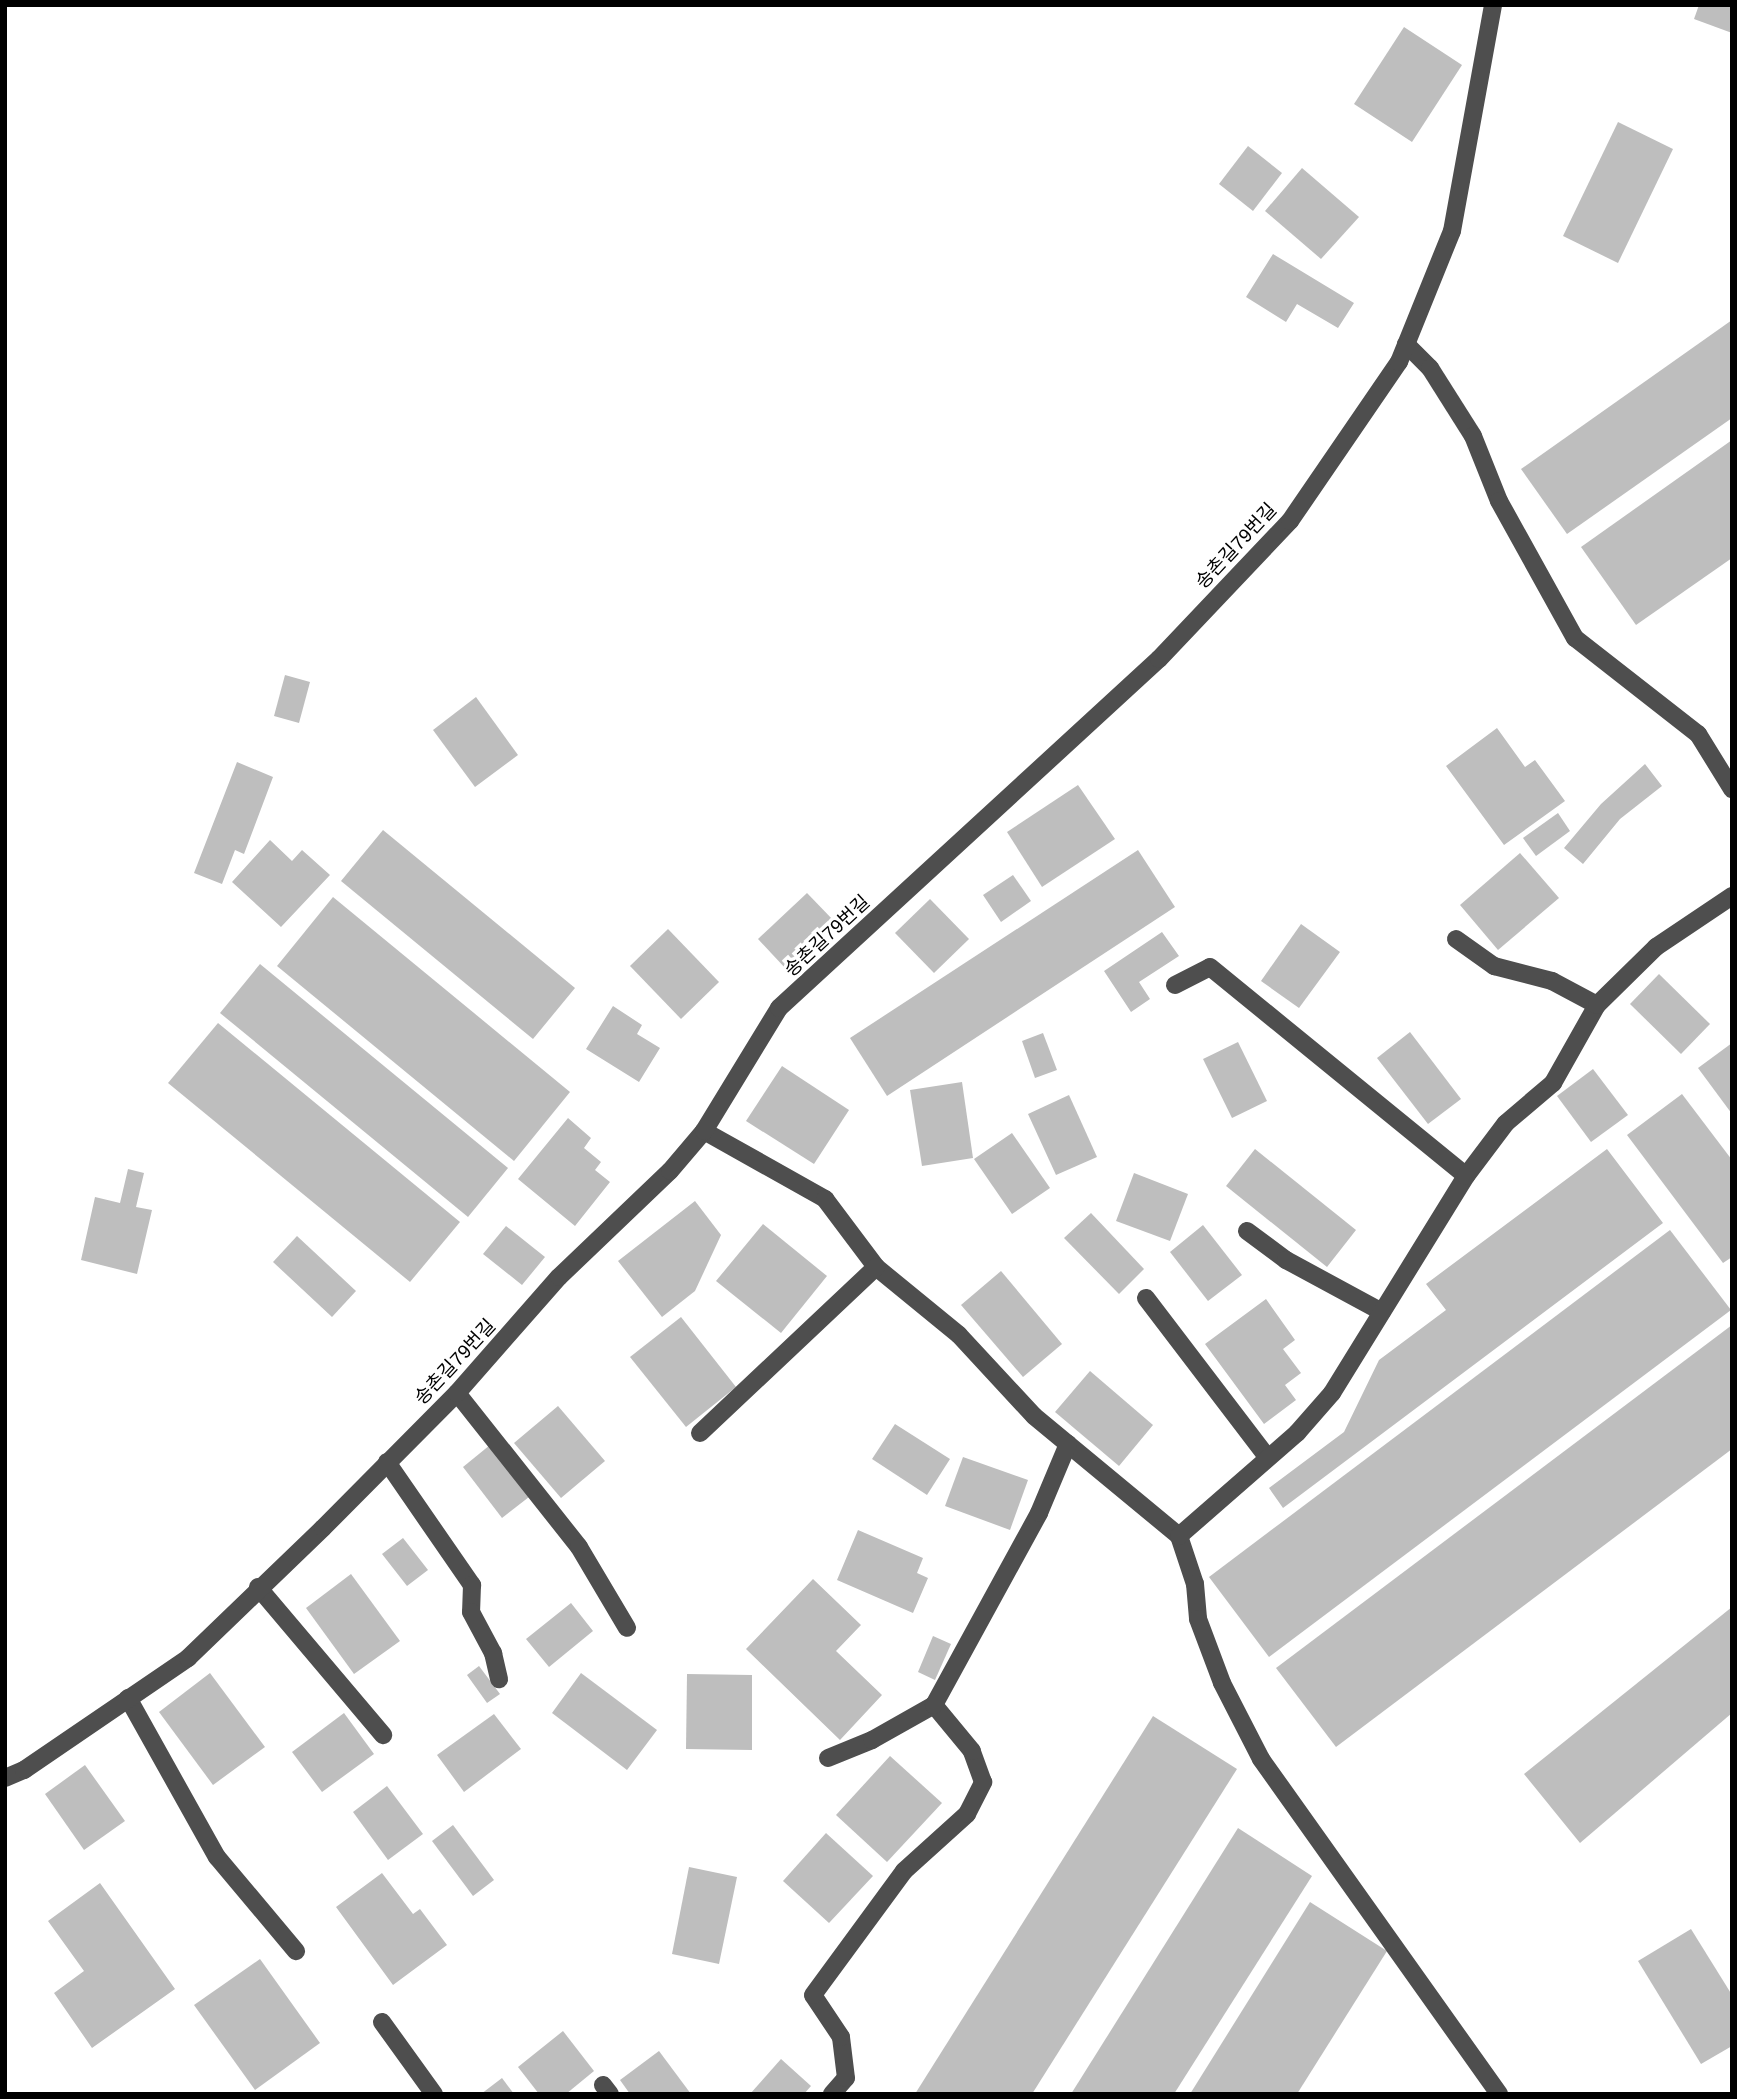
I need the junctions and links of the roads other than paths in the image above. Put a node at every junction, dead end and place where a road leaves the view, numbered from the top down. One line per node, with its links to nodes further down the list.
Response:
1 (1493, 5): 2 (street, 송촌길79번길)
2 (1406, 344): 3 (street); 8 (street, 송촌길79번길)
3 (1732, 789)
4 (1732, 896): 7 (street)
5 (1457, 939): 7 (street)
6 (1175, 985): 9 (street)
7 (1597, 1004): 9 (street)
8 (704, 1131): 11 (street); 14 (street, 송촌길79번길)
9 (1466, 1175): 13 (street)
10 (1247, 1231): 13 (street)
11 (876, 1267): 15 (street); 16 (street)
12 (1146, 1298): 17 (street)
13 (1382, 1312): 17 (street)
14 (457, 1393): 18 (street, 송촌길79번길); 21 (street)
15 (701, 1433)
16 (1068, 1444): 19 (street); 24 (street)
17 (1268, 1458): 19 (street)
18 (387, 1462): 20 (street, 송촌길79번길); 22 (street)
19 (1179, 1536): 32 (street)
20 (258, 1587): 23 (street, 송촌길79번길); 25 (street)
21 (627, 1628)
22 (499, 1679)
23 (128, 1698): 27 (street, 송촌길79번길); 28 (street)
24 (934, 1704): 26 (street); 31 (street)
25 (383, 1735)
26 (828, 1758)
27 (5, 1778)
28 (296, 1951)
29 (382, 2022): 30 (street)
30 (434, 2094)
31 (832, 2094)
32 (1499, 2094)

